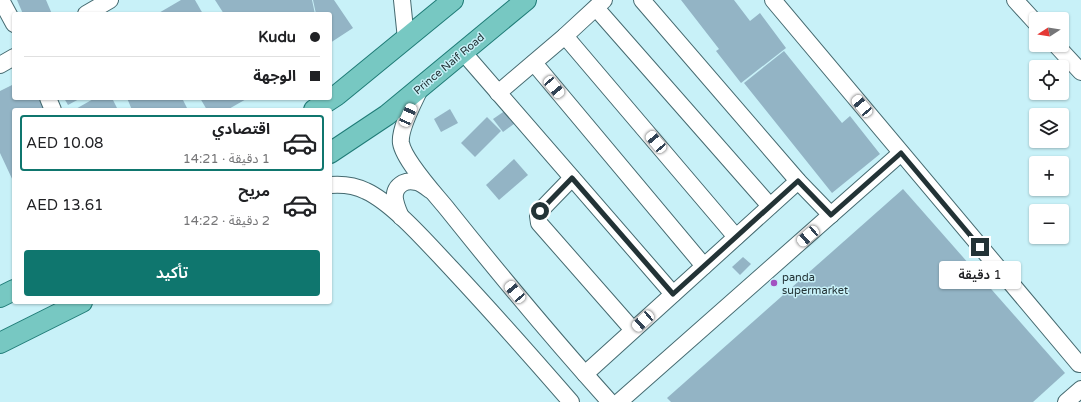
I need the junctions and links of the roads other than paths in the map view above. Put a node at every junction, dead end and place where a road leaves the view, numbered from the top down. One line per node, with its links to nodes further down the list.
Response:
1 (1, 0): 12 (street)
2 (110, 0): 10 (street)
3 (402, 0): 14 (street)
4 (454, 0): 14 (main road)
5 (526, 0): 15 (main road, Prince Naif Road)
6 (642, 0): 29 (street)
7 (773, 0): 27 (street)
8 (1015, 0): 11 (street)
9 (600, 4): 13 (street); 32 (street)
10 (89, 12)
11 (1029, 15)
12 (12, 20)
13 (565, 36): 18 (street); 35 (street)
14 (406, 39): 23 (main road)
15 (463, 52): 21 (main road, Prince Naif Road); 22 (street)
16 (1062, 52): 20 (street)
17 (12, 58): 19 (street)
18 (534, 63): 22 (street); 36 (street)
19 (0, 65)
20 (1081, 72)
21 (420, 87): 26 (main road, Prince Naif Road); 31 (street)
22 (498, 93): 28 (street)
23 (332, 98)
24 (329, 100): 25 (main road)
25 (317, 108)
26 (332, 152)
27 (901, 153): 33 (street); 43 (street)
28 (572, 178): 38 (street); 41 (street)
29 (798, 181): 32 (street); 33 (street)
30 (332, 185): 34 (street)
31 (432, 190): 34 (street); 44 (street)
32 (770, 206): 35 (street)
33 (831, 215): 48 (street)
34 (401, 218): 46 (street)
35 (736, 236): 36 (street)
36 (704, 266): 38 (street)
37 (12, 291): 39 (main road)
38 (673, 294): 41 (street)
39 (0, 297)
40 (78, 304): 42 (main road)
41 (633, 330): 44 (street)
42 (0, 343)
43 (1081, 364)
44 (585, 374): 47 (street)
45 (1081, 389): 49 (street)
46 (571, 402)
47 (610, 402)
48 (619, 402)
49 (1066, 402)

